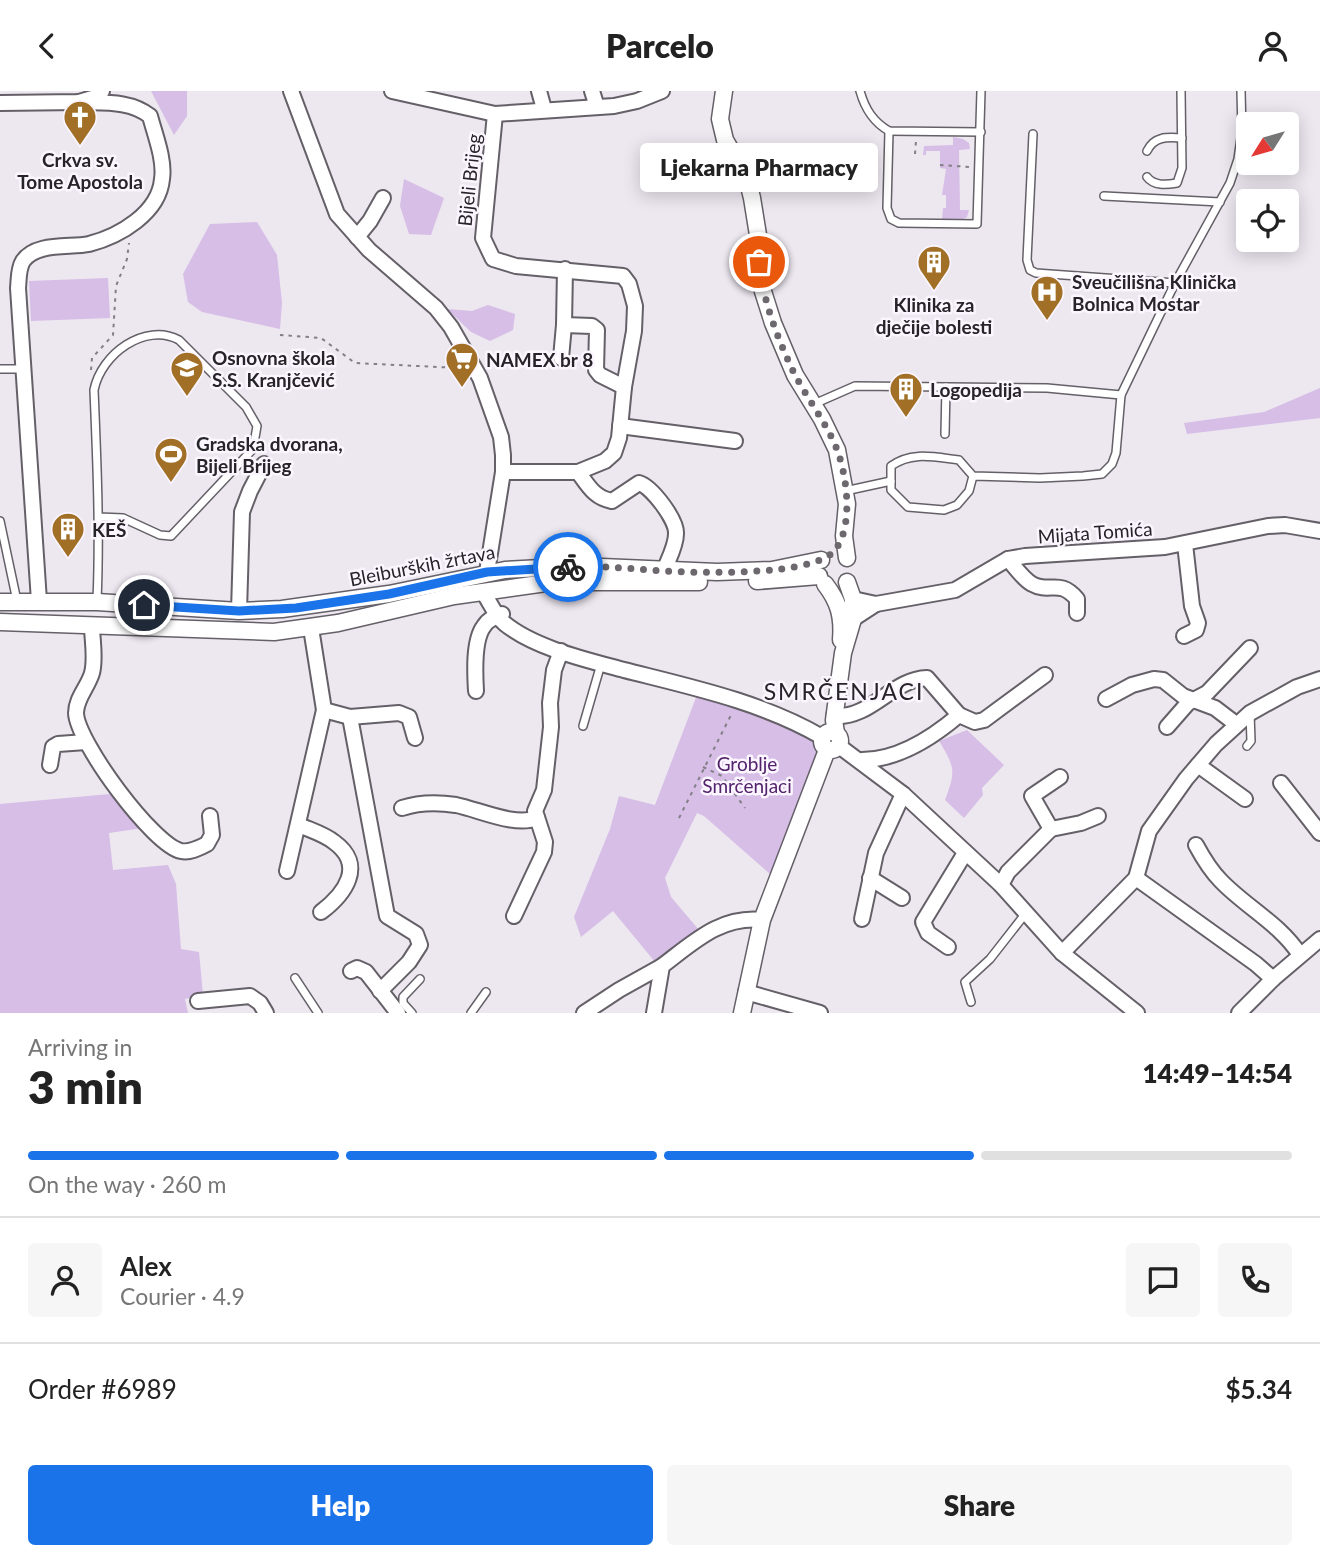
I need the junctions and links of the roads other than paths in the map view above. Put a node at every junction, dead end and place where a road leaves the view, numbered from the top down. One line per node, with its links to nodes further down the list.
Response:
1 (102, 91): 13 (street)
2 (291, 91): 26 (street)
3 (392, 91): 16 (street)
4 (539, 91): 15 (street)
5 (592, 91): 14 (street)
6 (662, 91): 14 (street)
7 (723, 91): 36 (street)
8 (860, 91): 17 (lane)
9 (981, 91): 18 (lane)
10 (1181, 91): 20 (lane)
11 (1241, 91): 25 (lane)
12 (9, 99): 13 (street)
13 (79, 102): 32 (street)
14 (597, 107): 15 (street)
15 (544, 109): 16 (street)
16 (495, 114): 27 (street, Bijeli Brijeg)
17 (889, 131): 18 (lane); 18 (lane)
18 (981, 132)
19 (1032, 134): 28 (lane)
20 (1182, 138): 21 (lane); 22 (lane)
21 (1147, 151)
22 (1147, 177)
23 (1104, 196): 25 (lane)
24 (383, 198): 26 (street)
25 (1220, 202): 28 (lane)
26 (357, 237): 42 (street)
27 (565, 269): 29 (street); 33 (street, Bijeli Brijeg)
28 (1175, 283): 35 (lane)
29 (564, 324): 30 (street); 33 (street)
30 (561, 358)
31 (0, 369): 32 (lane)
32 (23, 369): 59 (street)
33 (624, 387): 37 (street, Bijeli Brijeg)
34 (946, 387): 35 (lane); 36 (lane); 38 (lane)
35 (1121, 395): 43 (lane)
36 (813, 404): 45 (street)
37 (620, 426): 39 (street); 41 (street, Bijeli Brijeg)
38 (944, 433)
39 (735, 441)
40 (264, 464): 63 (street)
41 (578, 472): 42 (street, Bijeli Brijeg); 52 (street)
42 (503, 473): 53 (street)
43 (973, 476): 44 (lane); 44 (lane)
44 (891, 481): 45 (lane)
45 (845, 491): 51 (street)
46 (99, 517): 46 (lane); 61 (lane)
47 (0, 521): 58 (lane)
48 (1320, 531): 49 (street, Mijata Tomića)
49 (1185, 544): 50 (street, Mijata Tomića); 70 (street)
50 (1008, 559): 62 (street, Mijata Tomića); 64 (street)
51 (829, 566): 52 (street, Bleiburških žrtava); 54 (street); 54 (street); 55 (street, Bleiburških žrtava); 90 (street)
52 (664, 571): 53 (street, Bleiburških žrtava)
53 (487, 572): 63 (street, Bleiburških žrtava)
54 (848, 582): 57 (street)
55 (512, 589): 56 (street, Bleiburških žrtava); 65 (street)
56 (483, 592): 65 (street, Bleiburških žrtava); 69 (street, Bleiburških žrtava)
57 (853, 599): 62 (street, Mijata Tomića); 66 (street)
58 (17, 601): 59 (street, Bleiburških žrtava); 60 (street, Bleiburških žrtava)
59 (40, 601): 61 (street, Bleiburških žrtava)
60 (0, 602)
61 (97, 602): 63 (street, Bleiburških žrtava)
62 (876, 604): 66 (street, Mijata Tomića)
63 (239, 611)
64 (1077, 613)
65 (502, 618): 72 (street); 76 (street)
66 (853, 619): 82 (street)
67 (0, 622): 68 (street, Bleiburških žrtava)
68 (92, 625): 69 (street, Bleiburških žrtava); 88 (street)
69 (311, 628): 79 (street)
70 (1184, 636)
71 (1250, 648): 78 (street)
72 (561, 651): 73 (street); 101 (street)
73 (601, 664): 85 (lane); 90 (street)
74 (1045, 675): 81 (street)
75 (1320, 679): 80 (street)
76 (476, 691)
77 (1106, 699): 78 (street)
78 (1195, 699): 84 (street); 86 (street)
79 (324, 711): 83 (street); 102 (street)
80 (1250, 713): 84 (street); 89 (lane)
81 (959, 715): 82 (street); 90 (street)
82 (834, 716): 90 (street)
83 (350, 717): 87 (street); 126 (street)
84 (1236, 725): 92 (street)
85 (583, 726)
86 (1167, 727)
87 (415, 738)
88 (86, 741): 91 (street); 99 (street)
89 (1247, 746)
90 (846, 749): 93 (street); 93 (street); 96 (street)
91 (50, 765)
92 (1198, 765): 97 (street); 109 (street)
93 (822, 767): 116 (street)
94 (1060, 777): 103 (street)
95 (1281, 783): 104 (street)
96 (903, 794): 106 (street); 108 (street)
97 (1245, 799)
98 (402, 808): 101 (street)
99 (210, 816)
100 (1098, 816): 103 (street)
101 (537, 818): 114 (street)
102 (299, 825): 107 (street); 112 (street)
103 (1051, 829): 110 (street)
104 (1320, 833)
105 (1196, 845): 120 (street)
106 (965, 853): 110 (street); 118 (street)
107 (287, 871)
108 (870, 878): 111 (street); 115 (street)
109 (1136, 878): 119 (street); 125 (street)
110 (1001, 885): 113 (street)
111 (902, 898)
112 (321, 912)
113 (1026, 913): 119 (street); 130 (lane)
114 (514, 916)
115 (862, 919)
116 (762, 920): 121 (street); 128 (street)
117 (1320, 939): 120 (street)
118 (948, 947)
119 (1062, 953): 140 (street)
120 (1300, 955): 125 (street)
121 (663, 965): 136 (street); 137 (street)
122 (351, 971): 126 (street)
123 (295, 978): 132 (lane)
124 (420, 979): 134 (lane)
125 (1273, 979): 141 (street)
126 (380, 991): 133 (street)
127 (486, 992): 135 (lane)
128 (746, 992): 138 (street); 139 (street)
129 (198, 1000): 131 (street)
130 (971, 1002)
131 (267, 1013)
132 (318, 1013)
133 (398, 1013)
134 (412, 1013)
135 (471, 1013)
136 (584, 1013)
137 (654, 1013)
138 (742, 1013)
139 (820, 1013)
140 (1137, 1013)
141 (1239, 1013)

